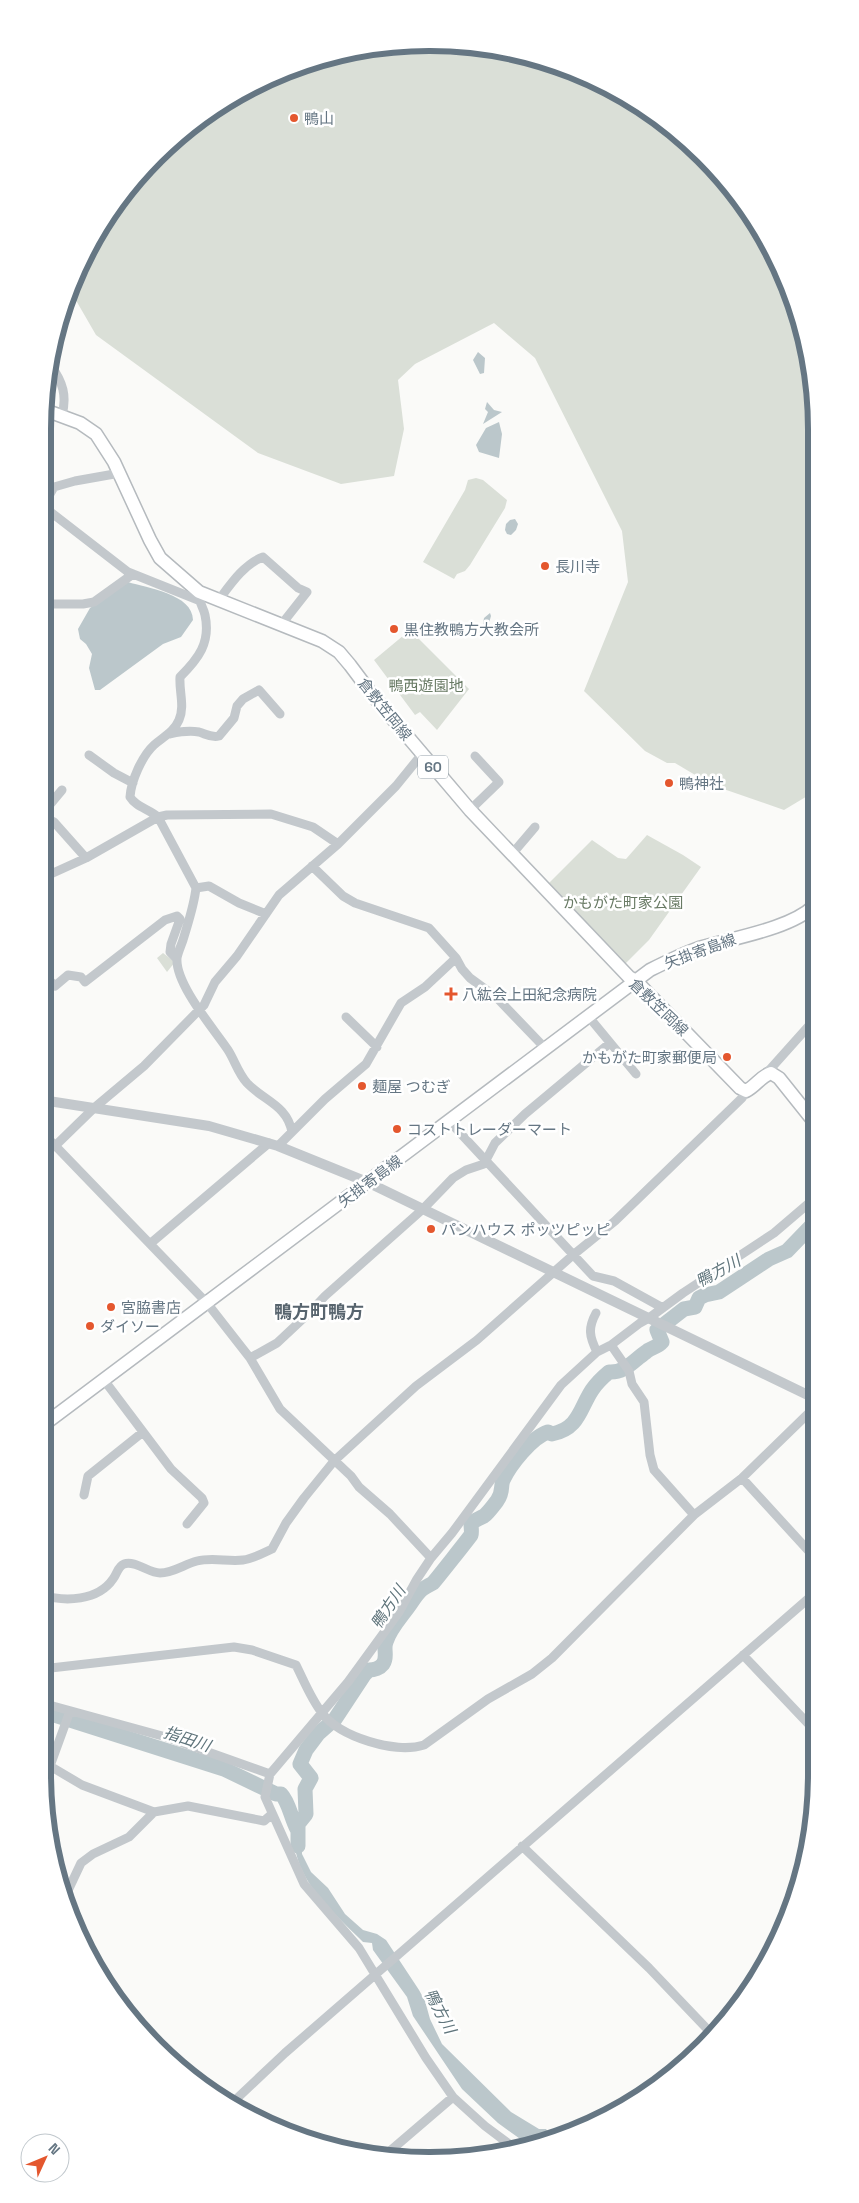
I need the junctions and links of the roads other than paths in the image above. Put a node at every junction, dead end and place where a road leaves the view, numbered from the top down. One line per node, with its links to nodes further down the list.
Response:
1 (56, 372): 3 (street)
2 (52, 412): 3 (main road, 倉敷笠岡線 / 60)
3 (62, 415): 4 (main road, 倉敷笠岡線 / 60)
4 (120, 473): 5 (street); 8 (main road, 倉敷笠岡線 / 60)
5 (51, 493)
6 (51, 514): 7 (street)
7 (133, 574): 8 (street); 10 (street)
8 (198, 596): 9 (main road, 倉敷笠岡線 / 60); 13 (street)
9 (218, 601): 11 (main road, 倉敷笠岡線 / 60); 11 (street)
10 (51, 604)
11 (281, 625): 14 (main road, 倉敷笠岡線 / 60)
12 (280, 714): 13 (street)
13 (169, 734): 17 (street)
14 (422, 754): 20 (main road, 倉敷笠岡線 / 60); 24 (street)
15 (89, 756): 17 (street)
16 (475, 756): 20 (street)
17 (133, 783): 21 (street)
18 (62, 790): 19 (street)
19 (51, 804)
20 (470, 810): 25 (main road, 倉敷笠岡線 / 60)
21 (158, 817): 24 (street); 26 (street); 29 (street)
22 (51, 820): 26 (street)
23 (535, 827): 25 (street)
24 (338, 844): 27 (street)
25 (512, 854): 35 (main road, 倉敷笠岡線 / 60)
26 (86, 858): 28 (street)
27 (312, 866): 30 (street); 32 (street)
28 (51, 874)
29 (196, 888): 30 (street); 33 (street)
30 (266, 914): 36 (street)
31 (808, 915): 35 (main road, 矢掛寄島線)
32 (456, 958): 41 (street); 42 (street)
33 (177, 959): 34 (street); 36 (street)
34 (51, 981)
35 (636, 981): 37 (main road, 矢掛寄島線); 45 (main road, 倉敷笠岡線 / 60)
36 (199, 1011): 47 (street); 50 (street)
37 (588, 1016): 40 (street); 42 (main road, 矢掛寄島線)
38 (346, 1017): 41 (street)
39 (808, 1027): 44 (street)
40 (610, 1043): 43 (street); 55 (street)
41 (377, 1047): 50 (street)
42 (545, 1048): 49 (main road, 矢掛寄島線)
43 (636, 1074)
44 (765, 1075): 45 (main road); 48 (main road)
45 (746, 1091): 60 (street)
46 (51, 1101): 47 (street)
47 (94, 1108): 52 (street); 53 (street)
48 (808, 1114)
49 (449, 1121): 55 (street); 56 (main road, 矢掛寄島線)
50 (292, 1132): 52 (street)
51 (51, 1142): 53 (street)
52 (274, 1145): 56 (street); 59 (street)
53 (55, 1146): 54 (street); 59 (street)
54 (51, 1148)
55 (486, 1161): 58 (street); 60 (street)
56 (367, 1182): 58 (street); 62 (main road, 矢掛寄島線)
57 (808, 1204): 63 (street)
58 (423, 1209): 61 (street); 68 (street)
59 (151, 1243): 62 (street)
60 (573, 1255): 61 (street); 63 (street)
61 (553, 1272): 65 (street); 74 (street)
62 (207, 1303): 68 (street); 69 (main road, 矢掛寄島線)
63 (663, 1308): 65 (street)
64 (596, 1313): 67 (street)
65 (649, 1318): 66 (street); 70 (street)
66 (611, 1345): 67 (street); 77 (street)
67 (597, 1352): 80 (street)
68 (250, 1358): 74 (street)
69 (104, 1380): 72 (main road, 矢掛寄島線); 73 (street)
70 (808, 1395)
71 (808, 1414): 75 (street)
72 (51, 1419)
73 (143, 1432): 76 (street); 78 (street)
74 (334, 1461): 80 (street); 81 (street)
75 (742, 1478): 77 (street); 79 (street)
76 (84, 1496)
77 (694, 1515): 87 (street)
78 (187, 1524)
79 (808, 1550)
80 (431, 1558): 87 (street)
81 (51, 1596)
82 (808, 1599): 83 (street)
83 (743, 1655): 88 (street); 94 (street)
84 (51, 1669): 87 (street)
85 (51, 1706): 86 (street)
86 (70, 1711): 89 (street); 91 (street)
87 (326, 1716): 91 (street)
88 (808, 1724)
89 (51, 1763)
90 (51, 1767): 92 (street)
91 (270, 1777): 93 (street)
92 (154, 1812): 93 (street); 95 (street)
93 (272, 1814): 96 (street)
94 (522, 1846): 96 (street); 97 (street)
95 (69, 1888)
96 (378, 1972): 98 (street); 99 (street)
97 (708, 2030)
98 (453, 2096): 100 (street); 101 (street)
99 (236, 2099)
100 (508, 2143)
101 (391, 2150)

